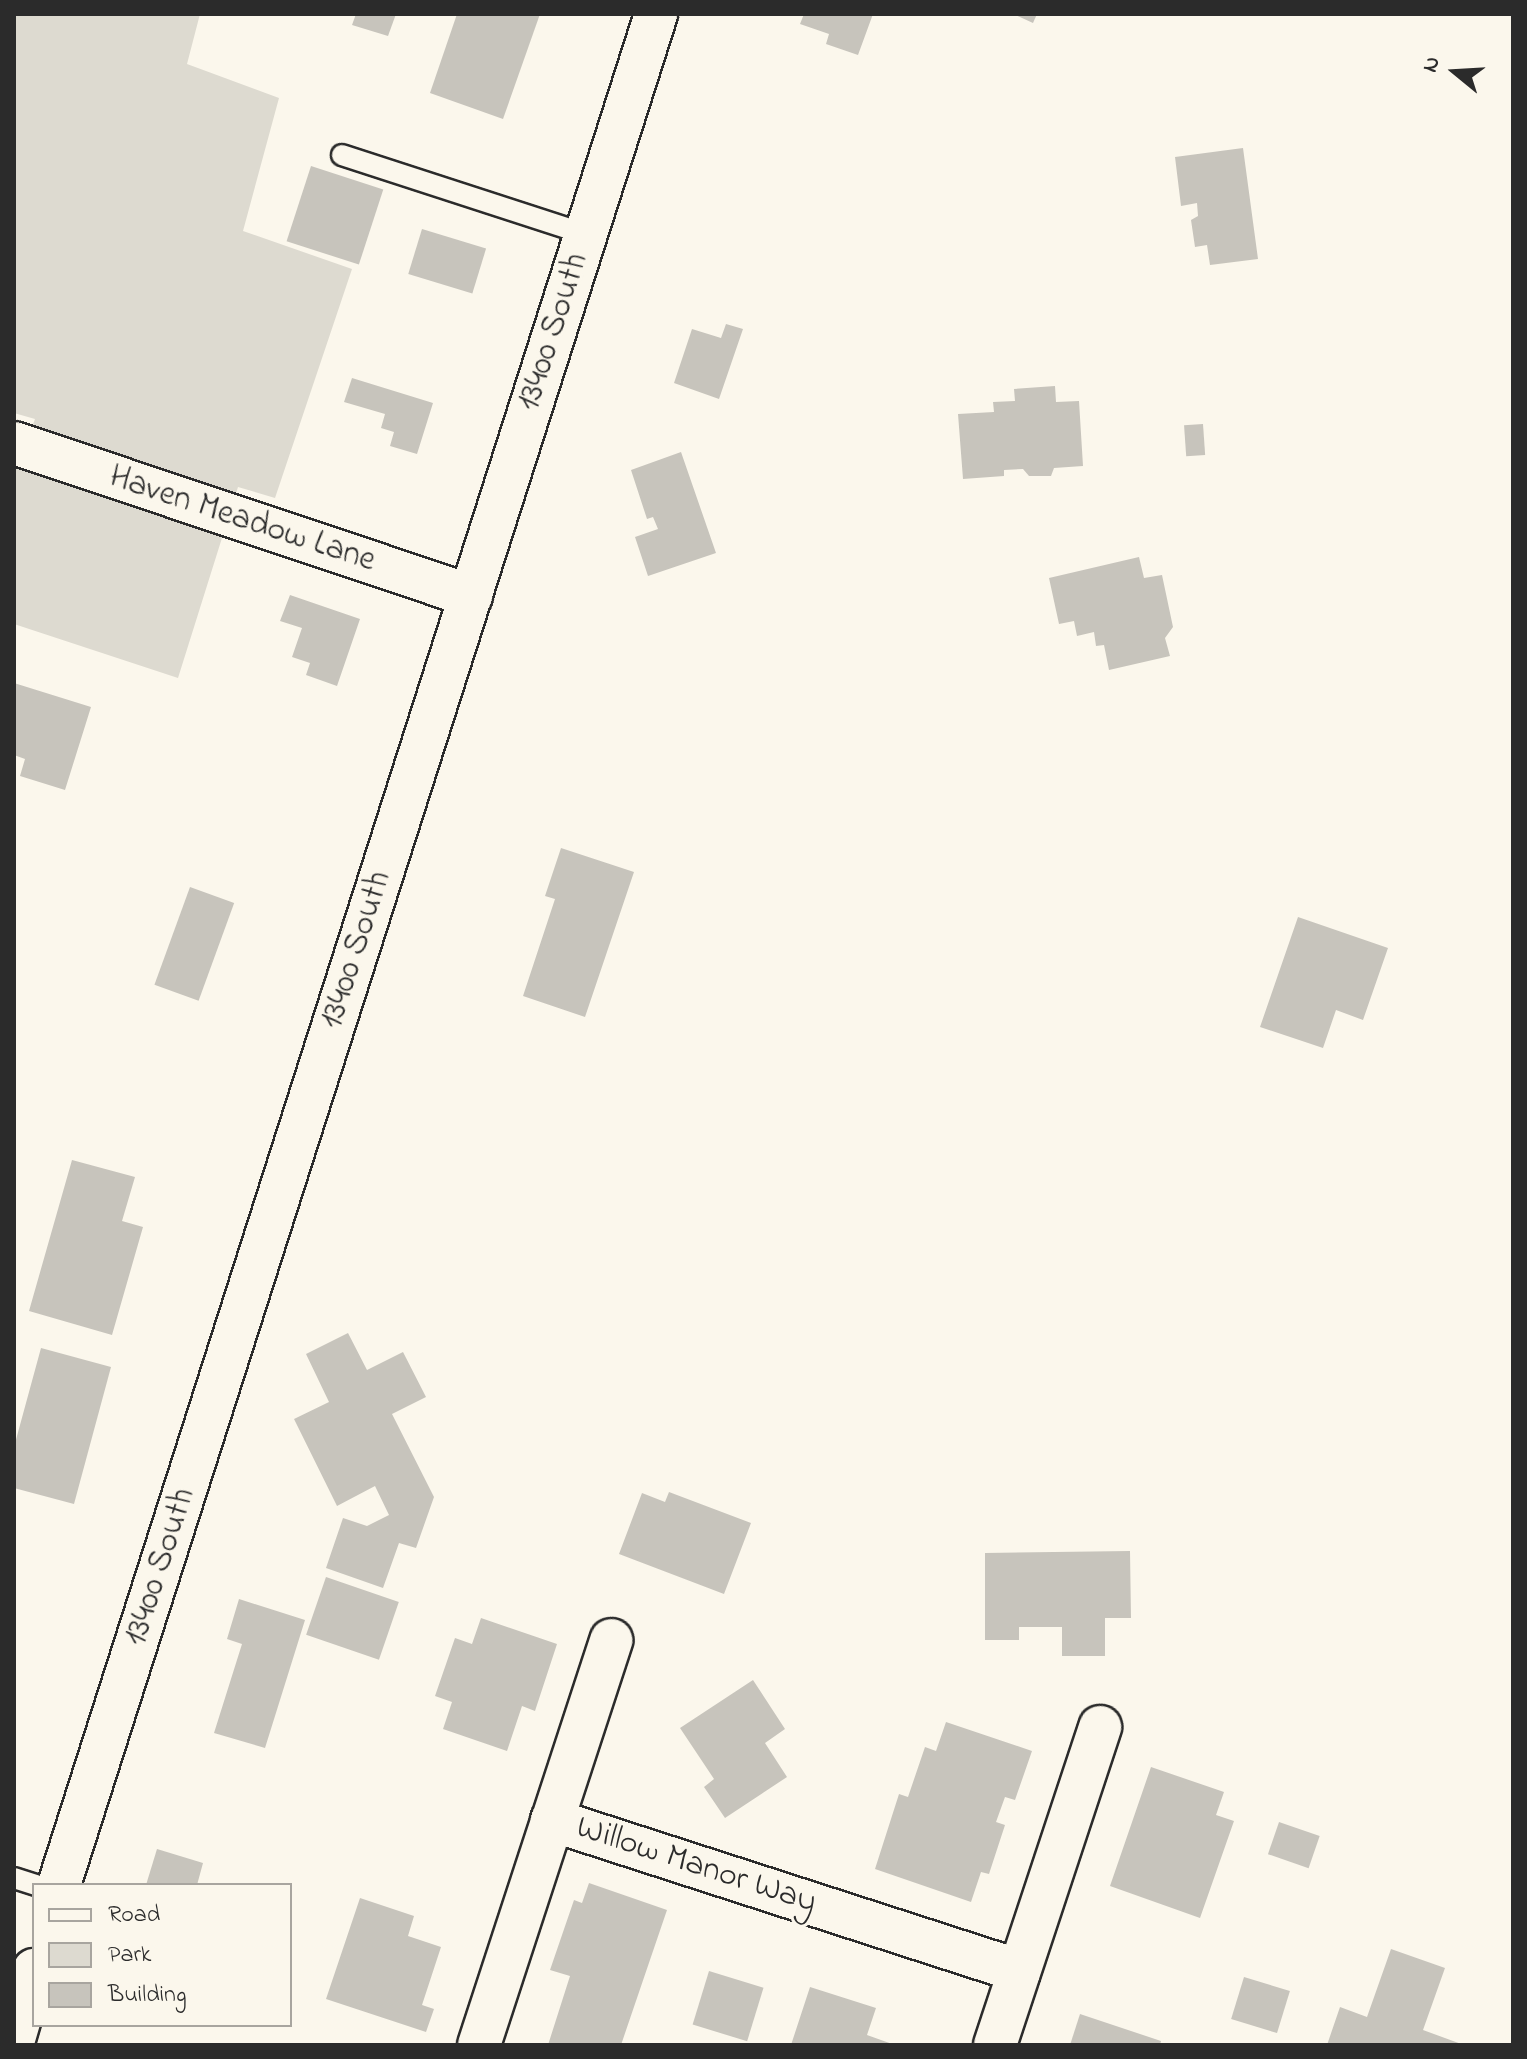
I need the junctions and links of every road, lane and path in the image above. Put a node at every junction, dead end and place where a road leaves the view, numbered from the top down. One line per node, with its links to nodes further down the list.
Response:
1 (656, 14): 3 (street, 13400 South)
2 (342, 155): 3 (lane)
3 (585, 234): 5 (street, 13400 South)
4 (14, 443): 5 (street, Haven Meadow Lane)
5 (471, 596): 9 (street, 13400 South)
6 (611, 1640): 8 (street, Willow Manor Way)
7 (1100, 1727): 10 (street)
8 (552, 1820): 10 (street, Willow Manor Way); 13 (street)
9 (60, 1883)
10 (1019, 1971): 14 (street)
11 (32, 1977): 12 (street)
12 (14, 2039)
13 (479, 2045)
14 (995, 2045)

